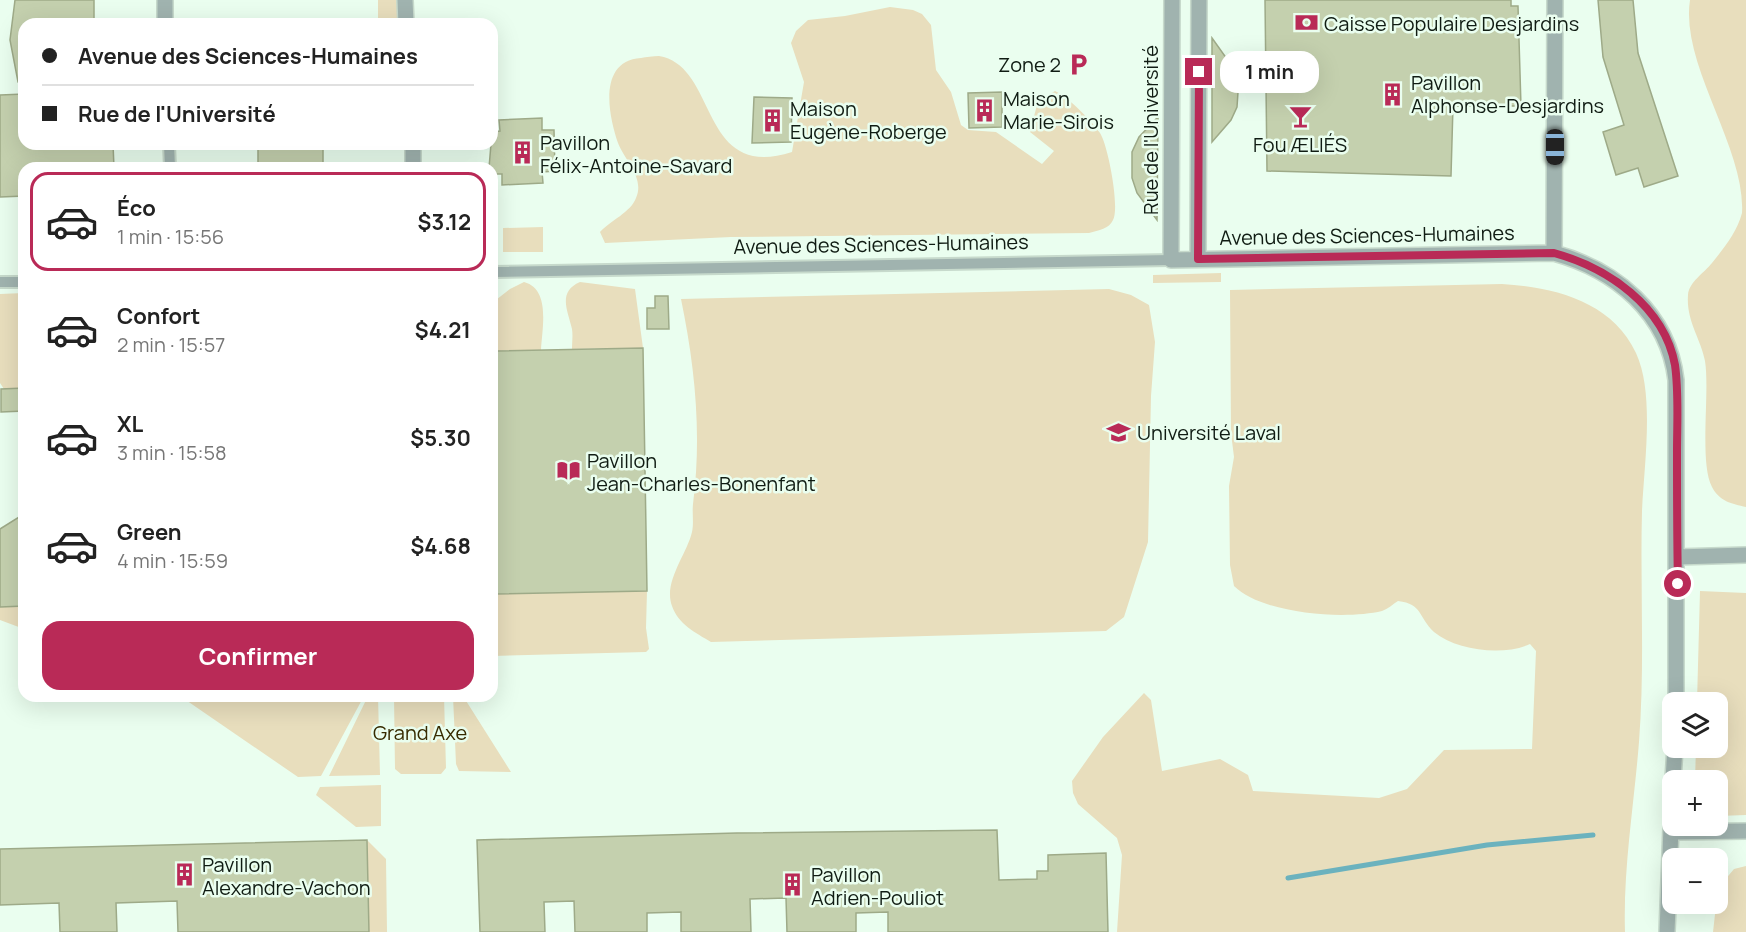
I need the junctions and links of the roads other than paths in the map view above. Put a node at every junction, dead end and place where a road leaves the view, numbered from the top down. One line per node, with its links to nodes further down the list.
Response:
1 (165, 0): 6 (street)
2 (405, 0): 7 (street)
3 (1172, 0): 10 (street, Rue de l'Université)
4 (1199, 0): 9 (street)
5 (1555, 0): 8 (street)
6 (165, 18)
7 (406, 18)
8 (1554, 253): 9 (street, Avenue des Sciences-Humaines); 15 (street, Avenue des Sciences-Humaines)
9 (1198, 259): 10 (street, Avenue des Sciences-Humaines)
10 (1172, 260): 11 (street, Avenue des Sciences-Humaines)
11 (498, 272)
12 (0, 282): 13 (street)
13 (18, 282)
14 (1746, 555): 15 (street)
15 (1677, 557): 16 (street, Avenue des Sciences-Humaines)
16 (1676, 692)
17 (1728, 831): 18 (street)
18 (1746, 831)
19 (1671, 836): 20 (street)
20 (1667, 932)

